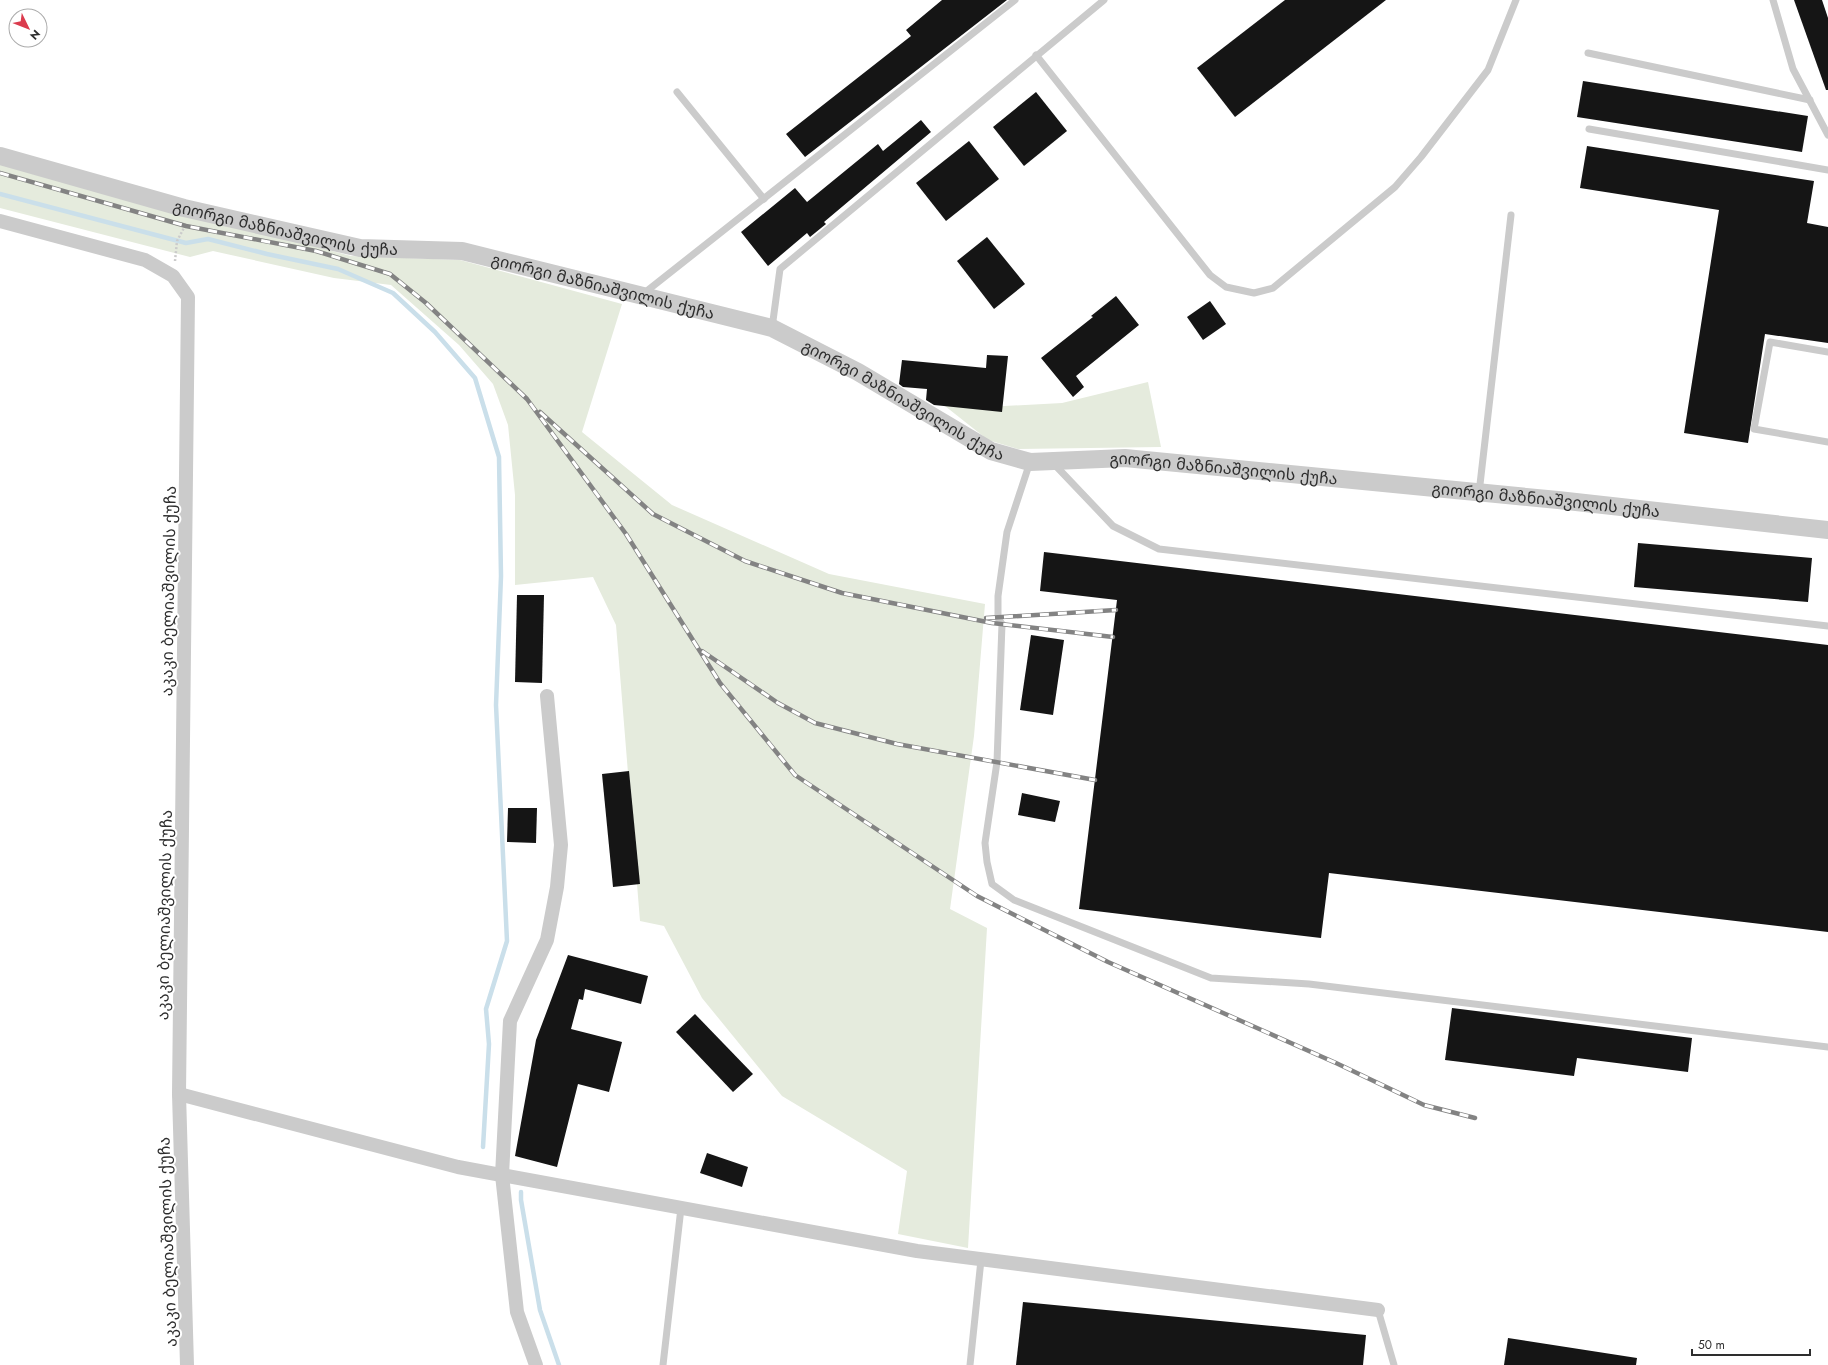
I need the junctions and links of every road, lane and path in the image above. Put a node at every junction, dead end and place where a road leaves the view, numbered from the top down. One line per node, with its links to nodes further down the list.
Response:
1 (1014, 0): 13 (lane)
2 (1104, 0): 6 (lane)
3 (1516, 0): 6 (lane)
4 (1773, 0): 8 (lane)
5 (1588, 53): 8 (lane)
6 (1036, 55): 19 (lane)
7 (678, 92): 13 (lane)
8 (1810, 100): 10 (lane)
9 (1589, 129): 12 (lane)
10 (1828, 135)
11 (0, 156): 14 (street, გიორგი მაზნიაშვილის ქუჩა)
12 (1828, 170)
13 (764, 199): 18 (lane)
14 (194, 210): 17 (path); 18 (street, გიორგი მაზნიაშვილის ქუჩა)
15 (1511, 215): 24 (lane)
16 (0, 221): 17 (street, აკაკი ბელიაშვილის ქუჩა)
17 (173, 276): 29 (street, აკაკი ბელიაშვილის ქუჩა)
18 (642, 296): 19 (street, გიორგი მაზნიაშვილის ქუჩა)
19 (772, 328): 23 (street, გიორგი მაზნიაშვილის ქუჩა)
20 (1828, 352): 21 (lane)
21 (1828, 442)
22 (1052, 461): 23 (street, გიორგი მაზნიაშვილის ქუჩა); 24 (street, გიორგი მაზნიაშვილის ქუჩა); 26 (lane)
23 (1030, 462): 28 (lane)
24 (1479, 493): 25 (street, გიორგი მაზნიაშვილის ქუჩა)
25 (1828, 530)
26 (1828, 626)
27 (547, 696): 30 (street)
28 (1828, 1047)
29 (180, 1094): 30 (street); 34 (street, აკაკი ბელიაშვილის ქუჩა)
30 (502, 1175): 31 (street); 35 (street)
31 (681, 1208): 32 (street); 36 (lane)
32 (981, 1260): 33 (street); 37 (lane)
33 (1378, 1310): 38 (lane)
34 (187, 1365)
35 (536, 1365)
36 (663, 1365)
37 (970, 1365)
38 (1394, 1365)

